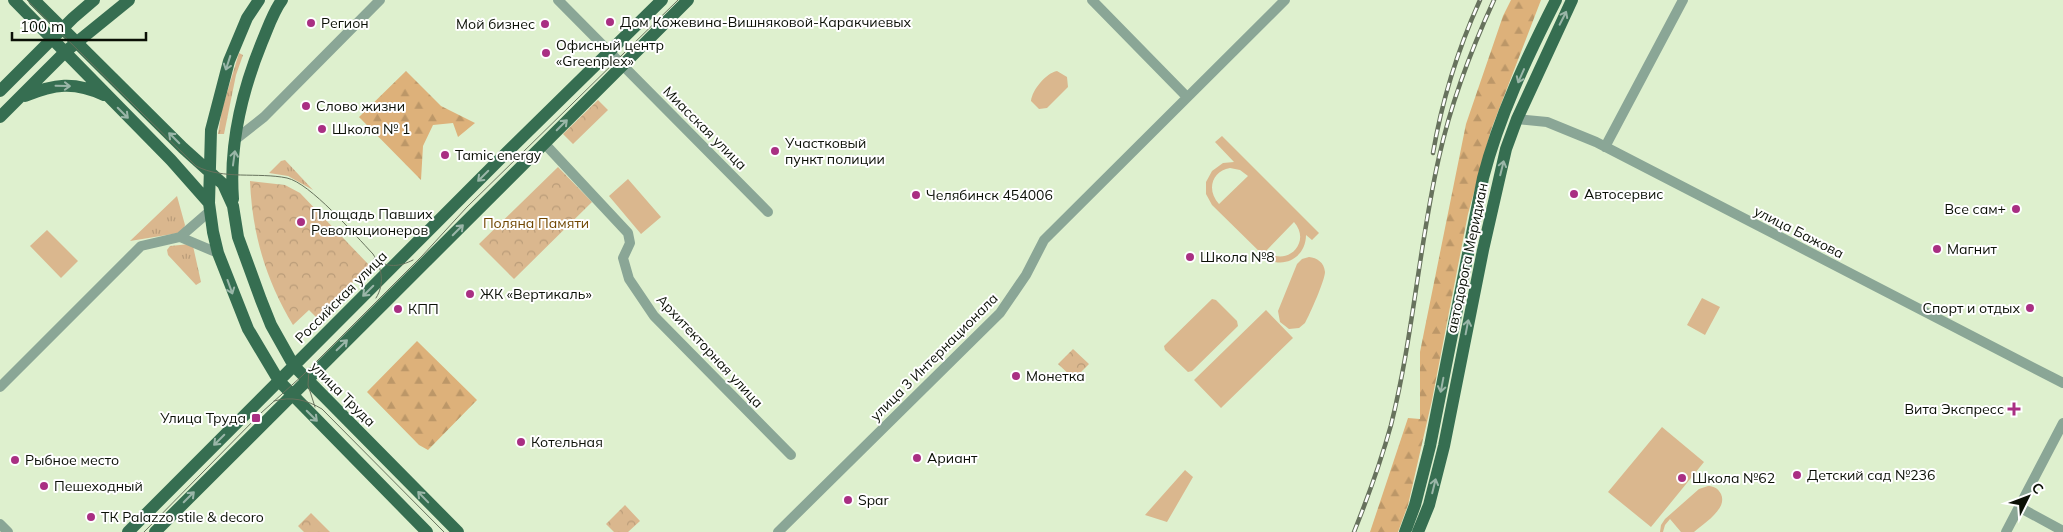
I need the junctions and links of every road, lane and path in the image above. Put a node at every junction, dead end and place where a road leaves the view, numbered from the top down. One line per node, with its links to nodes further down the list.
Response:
1 (14, 0): 17 (main road)
2 (34, 0): 16 (main road, улица Труда)
3 (94, 0): 16 (main road)
4 (129, 0): 18 (main road)
5 (259, 0): 31 (main road, one-way to 31)
6 (282, 0): 28 (main road)
7 (380, 0): 28 (street)
8 (558, 0): 20 (street, Миасская улица)
9 (662, 0): 20 (main road, Российская улица)
10 (688, 0): 21 (main road)
11 (1092, 0): 24 (street)
12 (1285, 0): 24 (street, улица 3 Интернационала)
13 (1556, 0): 54 (main road, автодорога Меридиан, one-way to 54)
14 (1572, 0): 27 (main road, автодорога Меридиан, one-way to 14)
15 (1683, 0): 30 (street)
16 (63, 28): 17 (main road); 18 (main road, улица Труда)
17 (52, 39): 19 (main road); 22 (main road)
18 (78, 42): 19 (main road); 31 (main road, улица Труда, one-way to 18)
19 (65, 52): 23 (main road); 25 (main road)
20 (611, 52): 21 (street, Миасская улица); 37 (main road, Российская улица, one-way to 37)
21 (624, 65): 29 (main road, one-way to 21); 34 (street, Миасская улица)
22 (0, 91)
23 (108, 97): 25 (main road, one-way to 23); 33 (main road, one-way to 33)
24 (1187, 97): 53 (street, улица 3 Интернационала)
25 (18, 99): 26 (main road)
26 (0, 116)
27 (1518, 119): 30 (street, улица Бажова); 55 (main road, автодорога Меридиан, one-way to 27)
28 (236, 139): 32 (main road, one-way to 28)
29 (544, 143): 38 (main road, one-way to 29); 44 (street, Архитекторная улица)
30 (1605, 146): 40 (street, улица Бажова)
31 (210, 171): 32 (main road, улица Труда); 33 (main road)
32 (233, 206): 37 (main road, улица Труда)
33 (210, 207): 35 (street); 36 (main road)
34 (768, 212)
35 (180, 238): 36 (street); 41 (street)
36 (218, 253): 39 (main road, one-way to 39)
37 (294, 366): 38 (main road, улица Труда); 39 (main road, Российская улица)
38 (307, 379): 42 (main road); 52 (main road, улица Труда, one-way to 38)
39 (278, 381): 42 (main road); 49 (main road, Российская улица, one-way to 49)
40 (2063, 384)
41 (0, 387)
42 (291, 395): 50 (main road, one-way to 42); 51 (main road, one-way to 51)
43 (2063, 423): 45 (street)
44 (791, 455)
45 (2018, 507): 47 (street); 56 (street)
46 (0, 524): 48 (street)
47 (2063, 531)
48 (8, 532)
49 (128, 532)
50 (155, 532)
51 (427, 532)
52 (456, 532)
53 (778, 532)
54 (1405, 532)
55 (1418, 532)
56 (2006, 532)

